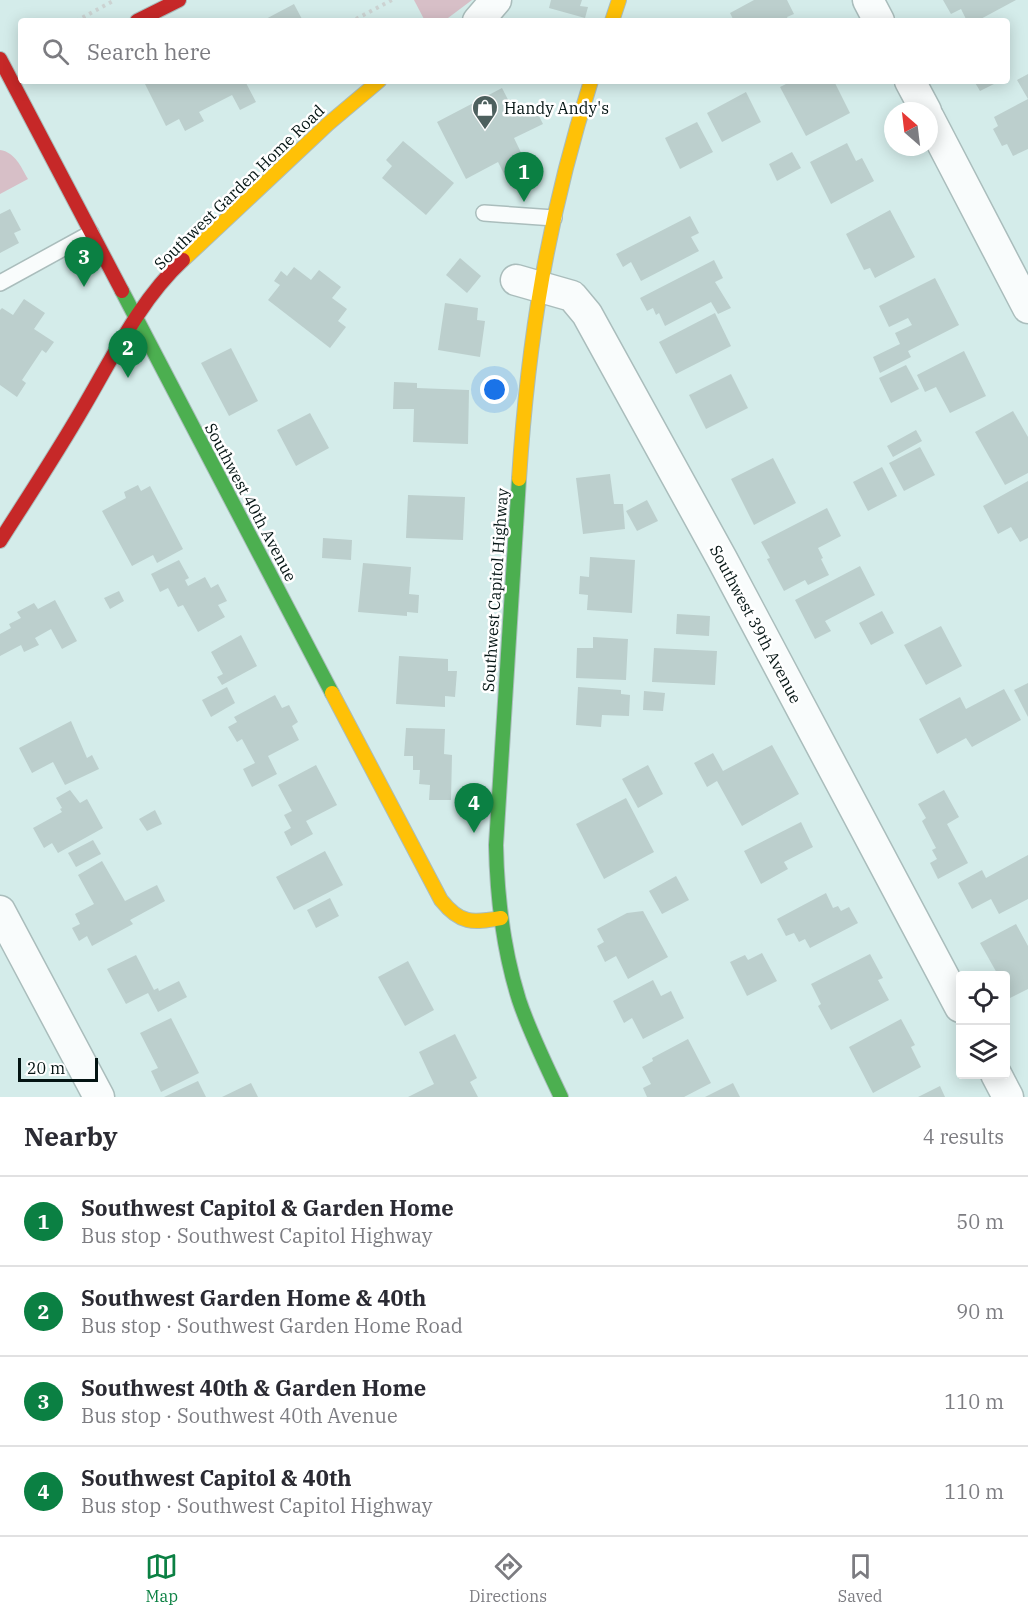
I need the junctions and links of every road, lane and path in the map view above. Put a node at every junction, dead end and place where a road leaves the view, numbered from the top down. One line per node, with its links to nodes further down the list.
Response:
1 (116, 0): 7 (path)
2 (179, 0): 8 (street)
3 (392, 0): 9 (path)
4 (496, 0): 10 (street)
5 (619, 0): 11 (street)
6 (868, 0): 12 (street)
7 (82, 18)
8 (143, 18)
9 (358, 18)
10 (481, 18)
11 (613, 18)
12 (877, 18)
13 (0, 59): 14 (street, Southwest 40th Avenue)
14 (18, 83): 19 (street)
15 (18, 84): 24 (street, Southwest 40th Avenue)
16 (375, 84): 28 (street, Southwest Garden Home Road)
17 (589, 84): 23 (street, Southwest Capitol Highway)
18 (912, 84): 20 (street)
19 (0, 93)
20 (921, 102)
21 (938, 135): 27 (street)
22 (484, 213): 23 (lane)
23 (554, 218): 26 (street, Southwest Capitol Highway)
24 (91, 233): 25 (lane); 28 (street, Southwest 40th Avenue)
25 (0, 283)
26 (527, 283): 31 (street, Southwest Capitol Highway); 32 (street, Southwest 39th Avenue)
27 (1028, 308)
28 (136, 317): 29 (street, Southwest Garden Home Road); 31 (street, Southwest 40th Avenue)
29 (0, 540)
30 (0, 911): 34 (street)
31 (501, 918): 35 (street, Southwest Capitol Highway)
32 (956, 999)
33 (999, 1079): 36 (street)
34 (99, 1097)
35 (561, 1097)
36 (1008, 1097)

